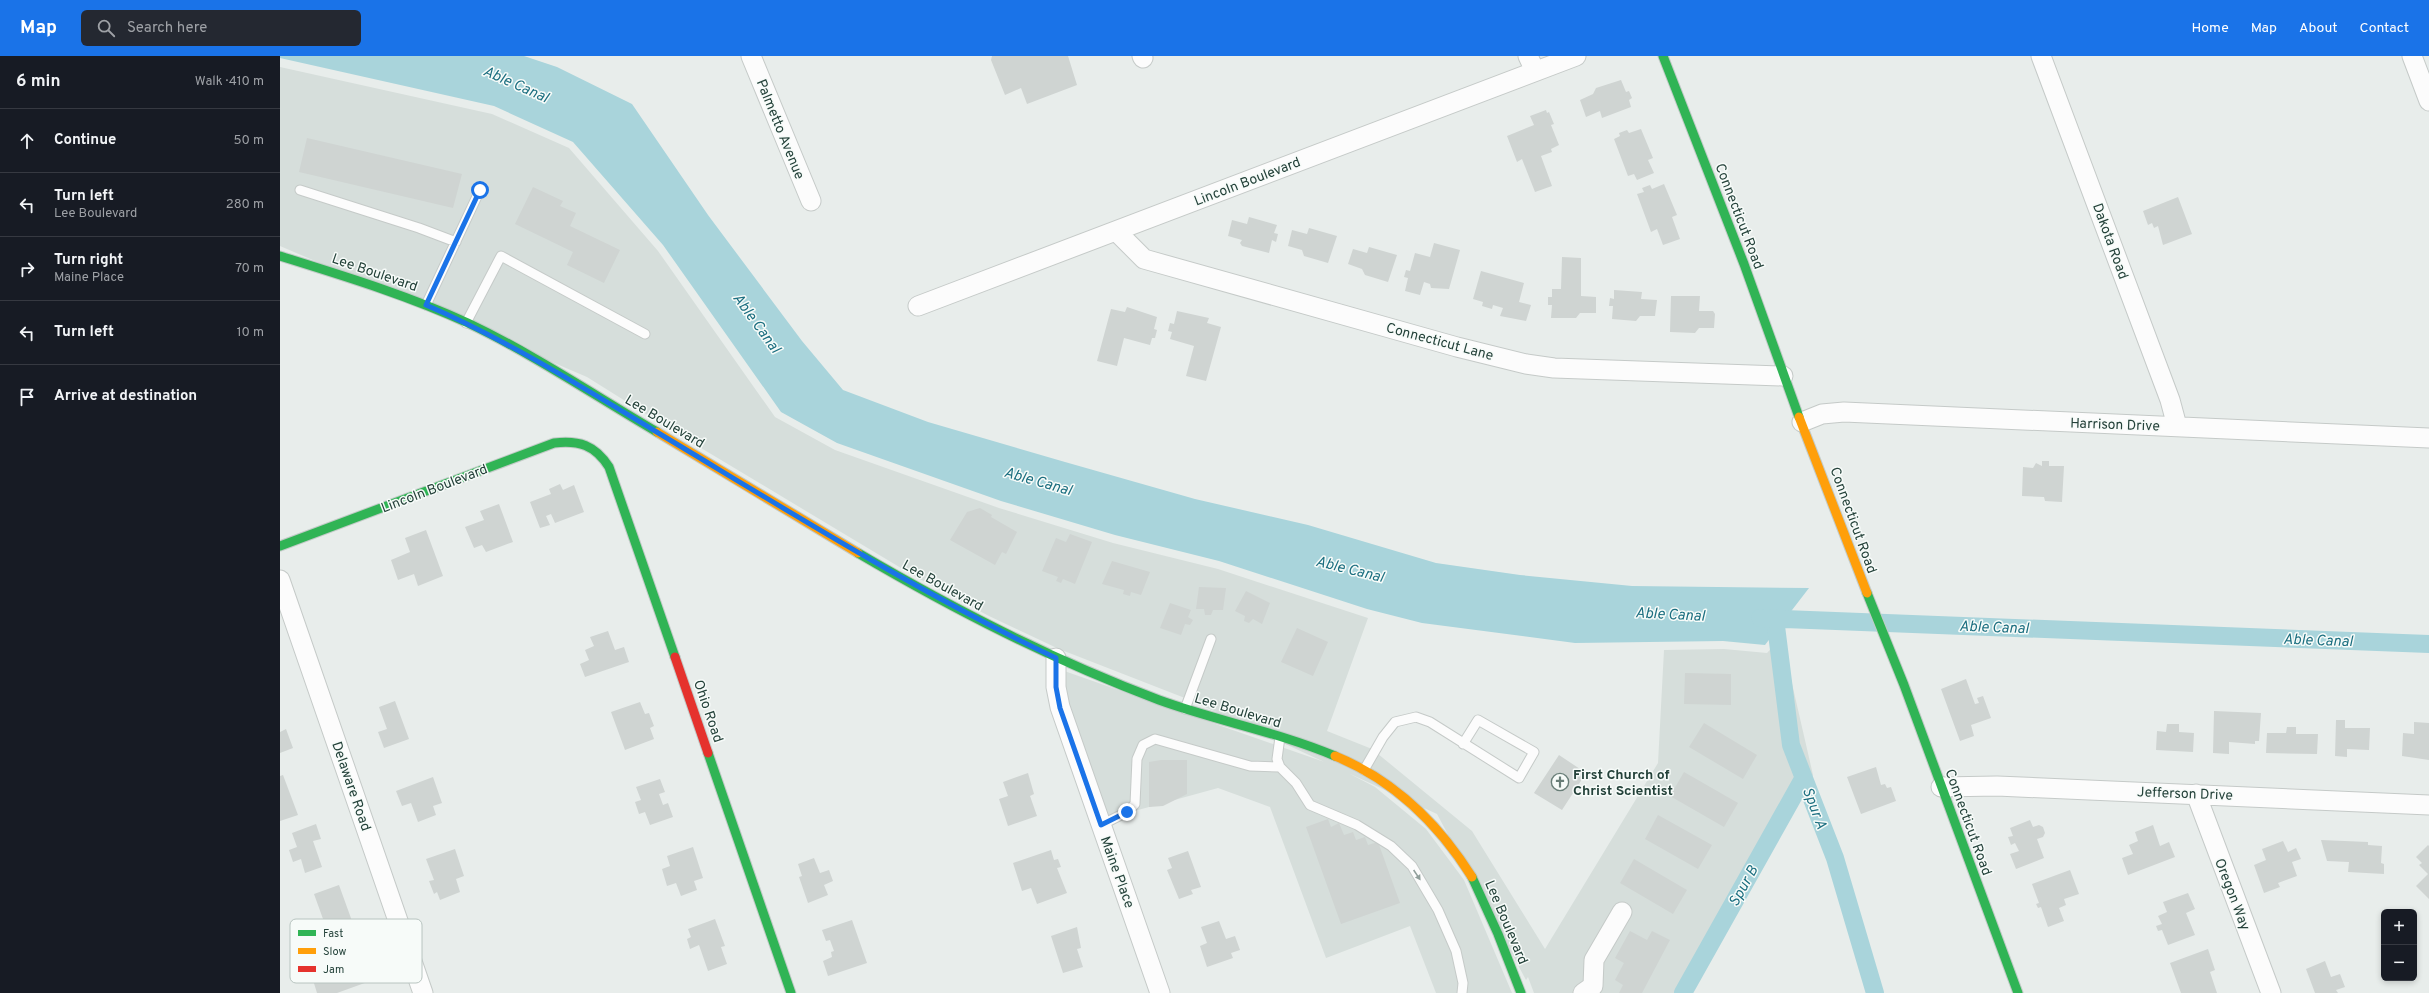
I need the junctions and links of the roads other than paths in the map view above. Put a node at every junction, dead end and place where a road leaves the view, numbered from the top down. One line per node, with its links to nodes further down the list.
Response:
1 (751, 56): 10 (street, Palmetto Avenue)
2 (1576, 56): 6 (street, Lincoln Boulevard)
3 (1663, 56): 18 (street, Connecticut Road)
4 (2041, 56): 20 (street, Dakota Road)
5 (2412, 56): 7 (street)
6 (1531, 64): 11 (street, Lincoln Boulevard)
7 (2429, 101)
8 (300, 190): 12 (lane)
9 (480, 190): 12 (lane)
10 (811, 202)
11 (1116, 231): 15 (street, Lincoln Boulevard); 18 (street, Connecticut Lane)
12 (456, 242): 14 (lane)
13 (280, 256): 14 (street, Lee Boulevard)
14 (426, 305): 16 (street, Lee Boulevard)
15 (918, 306)
16 (466, 323): 17 (lane); 26 (street, Lee Boulevard)
17 (645, 334)
18 (1783, 376): 19 (street, Connecticut Road)
19 (1802, 422): 20 (street, Harrison Drive); 32 (street, Connecticut Road)
20 (2177, 426): 21 (street, Harrison Drive)
21 (2429, 438)
22 (590, 445): 23 (street, Lincoln Boulevard); 41 (street, Ohio Road)
23 (280, 546)
24 (280, 580): 37 (street, Delaware Road)
25 (1211, 639): 27 (lane)
26 (1056, 658): 27 (street, Lee Boulevard); 35 (street, Maine Place)
27 (1185, 709): 28 (street, Lee Boulevard)
28 (1280, 737): 30 (lane); 31 (street, Lee Boulevard)
29 (1463, 744): 29 (lane); 31 (lane)
30 (1280, 767): 35 (lane); 43 (lane, one-way to 43)
31 (1364, 770): 39 (street, Lee Boulevard)
32 (1941, 787): 33 (street, Jefferson Drive); 45 (street, Connecticut Road)
33 (2196, 794): 34 (street, Jefferson Drive); 46 (street, Oregon Way)
34 (2429, 804)
35 (1101, 825): 42 (street, Maine Place)
36 (1622, 912): 44 (street)
37 (397, 919)
38 (420, 983): 40 (street, Delaware Road)
39 (1517, 991)
40 (423, 993)
41 (791, 993)
42 (1160, 993)
43 (1462, 993)
44 (1583, 993)
45 (2018, 993)
46 (2271, 993)

